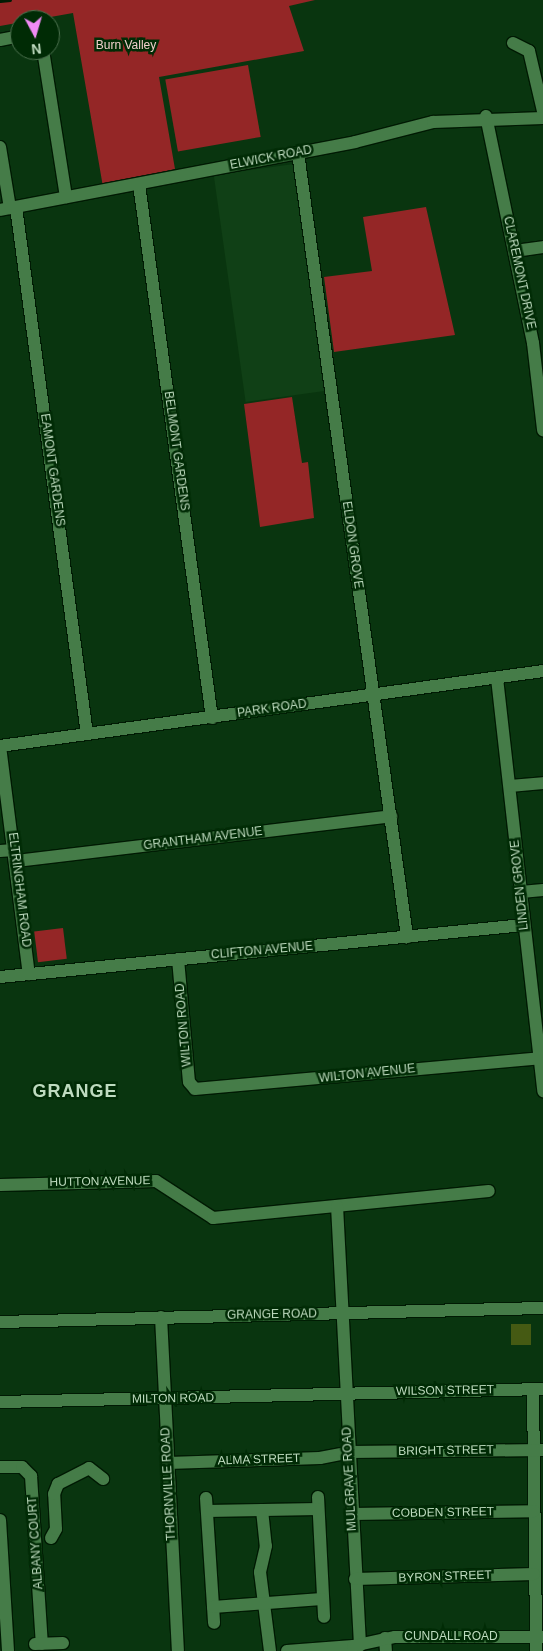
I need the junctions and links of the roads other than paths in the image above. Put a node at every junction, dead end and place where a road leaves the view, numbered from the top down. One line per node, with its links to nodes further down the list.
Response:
1 (513, 43): 3 (street)
2 (45, 60): 9 (street)
3 (543, 111)
4 (486, 116): 5 (street, ELWICK ROAD); 7 (street, ELWICK ROAD); 12 (street, CLAREMONT DRIVE)
5 (543, 118)
6 (0, 147): 10 (street, EAMONT GARDENS)
7 (298, 153): 8 (street, ELWICK ROAD); 16 (street, ELDON GROVE)
8 (140, 184): 9 (street, ELWICK ROAD); 17 (street, BELMONT GARDENS)
9 (66, 197): 10 (street, ELWICK ROAD)
10 (9, 208): 18 (street, EAMONT GARDENS)
11 (543, 247): 12 (street)
12 (514, 251): 13 (street, CLAREMONT DRIVE)
13 (543, 430)
14 (543, 672): 15 (street, PARK ROAD)
15 (497, 678): 16 (street, PARK ROAD); 21 (street, LINDEN GROVE)
16 (373, 695): 17 (street, PARK ROAD); 22 (street, ELDON GROVE)
17 (212, 718): 18 (street, PARK ROAD)
18 (88, 734): 19 (street, PARK ROAD)
19 (0, 746): 24 (street, ELTRINGHAM ROAD)
20 (543, 783): 21 (street)
21 (510, 786): 26 (street, LINDEN GROVE)
22 (391, 816): 24 (street, GRANTHAM AVENUE); 28 (street, ELDON GROVE)
23 (0, 852): 24 (street, GRANTHAM AVENUE)
24 (15, 856): 30 (street, ELTRINGHAM ROAD)
25 (543, 890): 26 (street)
26 (521, 892): 27 (street, LINDEN GROVE)
27 (524, 925): 28 (street, CLIFTON AVENUE); 32 (street, LINDEN GROVE)
28 (407, 937): 29 (street, CLIFTON AVENUE)
29 (178, 959): 30 (street, CLIFTON AVENUE); 33 (street, WILTON ROAD)
30 (30, 974): 31 (street, CLIFTON AVENUE)
31 (0, 977)
32 (540, 1058): 33 (street, WILTON AVENUE); 34 (street, LINDEN GROVE)
33 (195, 1090)
34 (543, 1091)
35 (0, 1185): 37 (street, HUTTON AVENUE)
36 (488, 1191): 37 (street, HUTTON AVENUE)
37 (337, 1206): 39 (street)
38 (543, 1308): 39 (street, GRANGE ROAD)
39 (342, 1313): 40 (street, GRANGE ROAD); 43 (street, MULGRAVE ROAD)
40 (161, 1317): 41 (street, GRANGE ROAD); 44 (street, THORNVILLE ROAD)
41 (0, 1322)
42 (538, 1389): 43 (street, WILSON STREET); 46 (street)
43 (346, 1393): 44 (street, MILTON ROAD); 47 (street, MULGRAVE ROAD)
44 (165, 1400): 45 (street, MILTON ROAD); 48 (street, THORNVILLE ROAD)
45 (0, 1402)
46 (538, 1450): 47 (street, BRIGHT STREET); 54 (street)
47 (350, 1452): 48 (street, ALMA STREET); 55 (street, MULGRAVE ROAD)
48 (168, 1463): 71 (street, THORNVILLE ROAD)
49 (0, 1467): 51 (street, ALBANY COURT)
50 (103, 1479): 52 (street)
51 (34, 1509): 52 (street); 67 (street, ALBANY COURT)
52 (55, 1509): 57 (street)
53 (262, 1510): 61 (street); 62 (street); 63 (street)
54 (534, 1511): 55 (street, COBDEN STREET); 58 (street)
55 (352, 1514): 60 (street, MULGRAVE ROAD)
56 (0, 1520): 70 (street)
57 (51, 1538)
58 (539, 1543): 59 (street)
59 (534, 1574): 60 (street, BYRON STREET); 66 (street)
60 (355, 1579): 69 (street, MULGRAVE ROAD)
61 (322, 1599): 62 (street); 64 (street)
62 (266, 1603): 63 (street); 72 (street)
63 (213, 1607): 65 (street)
64 (324, 1617)
65 (214, 1623)
66 (539, 1636): 68 (street, CUNDALL ROAD); 74 (street)
67 (63, 1643)
68 (385, 1644): 69 (street, CUNDALL ROAD)
69 (360, 1645): 73 (street, CUNDALL ROAD)
70 (8, 1651)
71 (178, 1651)
72 (270, 1651)
73 (287, 1651)
74 (536, 1651)

